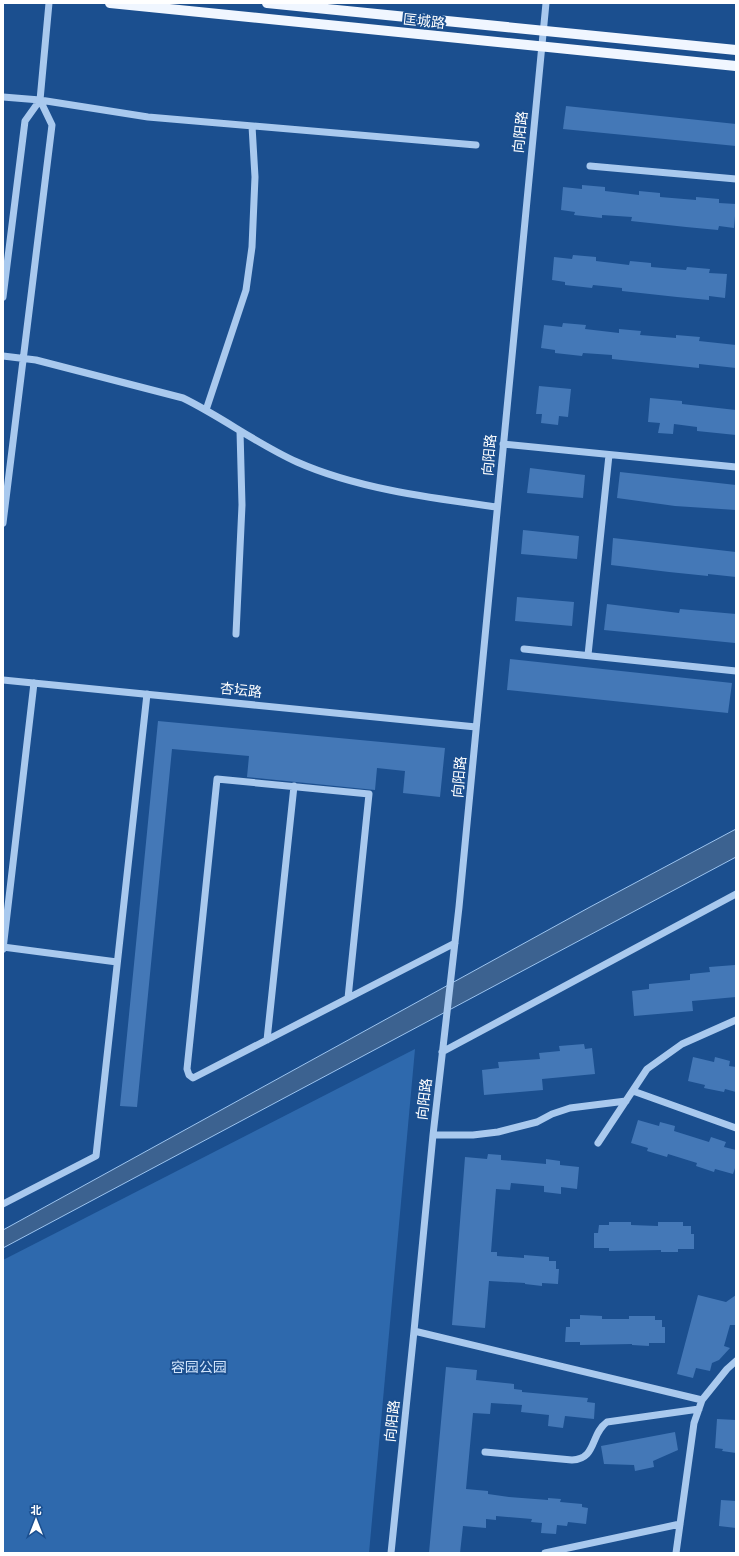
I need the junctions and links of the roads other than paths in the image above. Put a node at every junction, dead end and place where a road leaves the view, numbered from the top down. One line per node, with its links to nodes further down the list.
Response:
1 (49, 3): 10 (street)
2 (110, 3): 6 (main road, 匡城路)
3 (267, 3): 5 (main road, 匡城路)
4 (546, 3): 5 (street, 向阳路)
5 (543, 31): 6 (street, 向阳路); 7 (main road, 匡城路)
6 (541, 46): 8 (main road, 匡城路); 20 (street, 向阳路)
7 (736, 50)
8 (736, 66)
9 (3, 98): 10 (street)
10 (40, 100): 11 (street); 15 (street); 17 (street)
11 (252, 126): 12 (street); 18 (street)
12 (476, 145)
13 (590, 166): 14 (street)
14 (736, 179)
15 (3, 297)
16 (3, 356): 17 (street)
17 (23, 358): 18 (street); 24 (street)
18 (206, 410): 19 (street)
19 (240, 431): 23 (street); 25 (street)
20 (503, 444): 21 (street); 23 (street, 向阳路)
21 (609, 455): 22 (street); 27 (street)
22 (736, 467)
23 (497, 507): 32 (street, 向阳路)
24 (3, 523)
25 (236, 634)
26 (524, 649): 27 (street)
27 (588, 655): 28 (street)
28 (736, 671)
29 (3, 680): 30 (street, 杏坛路)
30 (34, 683): 31 (street, 杏坛路); 36 (street)
31 (147, 694): 32 (street, 杏坛路); 37 (street)
32 (476, 727): 35 (street, 向阳路)
33 (294, 786): 38 (street); 40 (street); 40 (street)
34 (736, 894): 41 (street)
35 (455, 943): 38 (street); 41 (street, 向阳路)
36 (3, 948): 37 (street)
37 (117, 962): 47 (street)
38 (348, 998): 40 (street)
39 (736, 1020): 42 (street)
40 (267, 1040)
41 (442, 1052): 45 (street, 向阳路)
42 (633, 1091): 43 (street); 44 (street)
43 (626, 1101): 45 (street); 46 (street)
44 (736, 1128)
45 (433, 1135): 48 (street, 向阳路)
46 (598, 1143)
47 (3, 1204)
48 (414, 1331): 50 (street); 54 (street, 向阳路)
49 (736, 1361): 50 (street)
50 (702, 1400): 51 (street)
51 (699, 1409): 52 (street); 53 (street)
52 (486, 1452)
53 (680, 1524): 55 (street); 56 (street)
54 (391, 1553)
55 (545, 1553)
56 (676, 1553)

